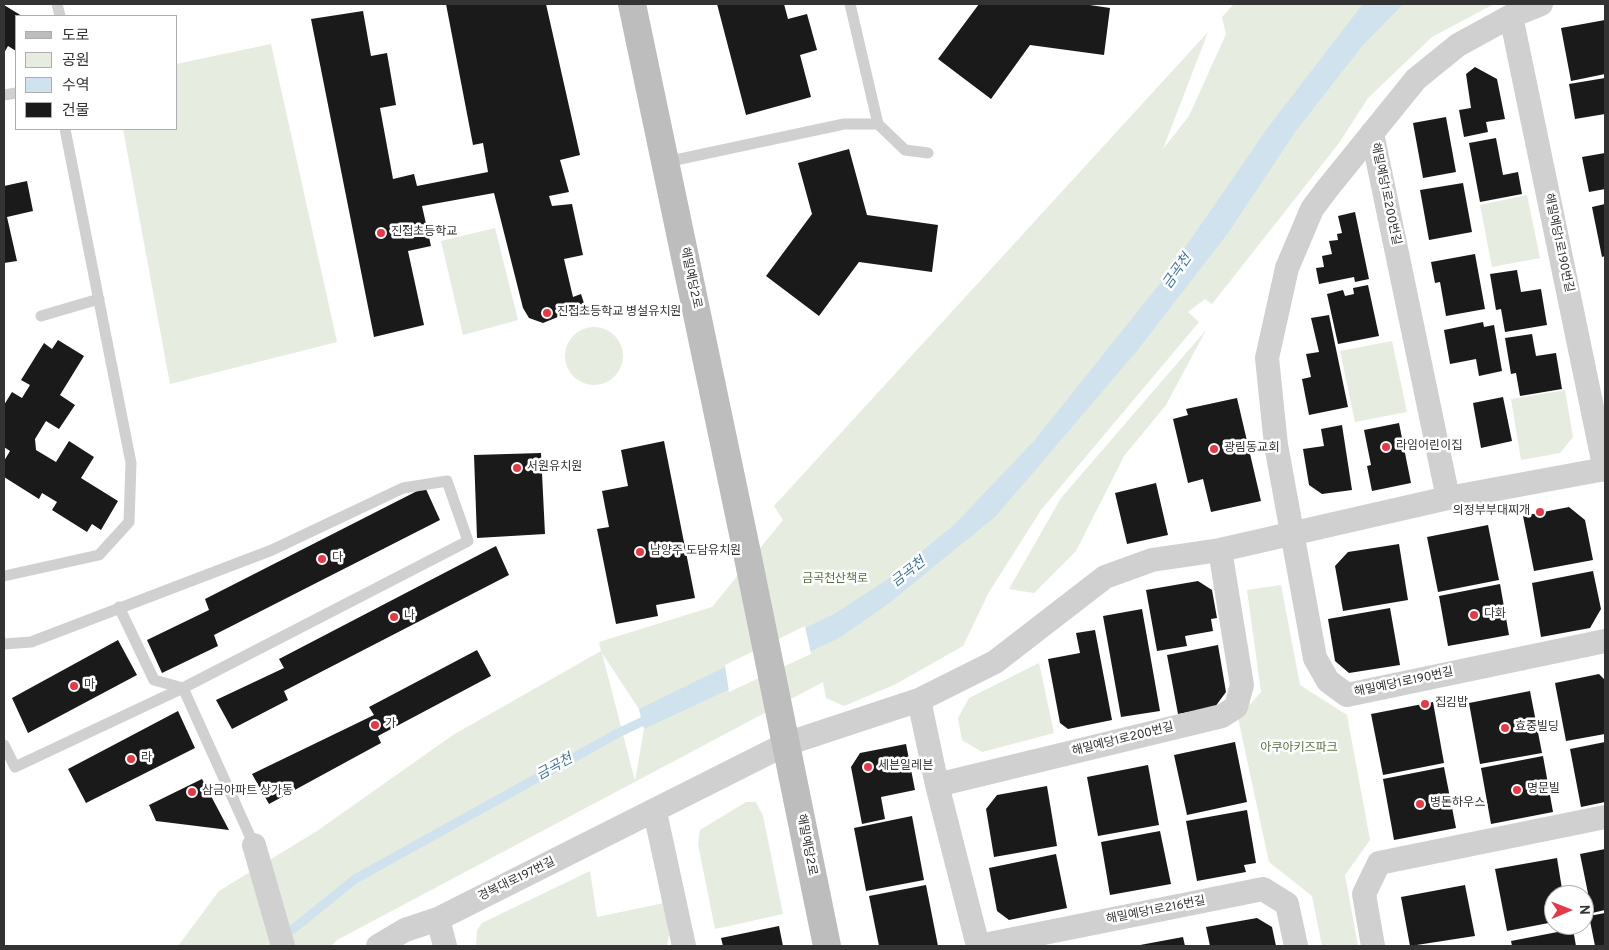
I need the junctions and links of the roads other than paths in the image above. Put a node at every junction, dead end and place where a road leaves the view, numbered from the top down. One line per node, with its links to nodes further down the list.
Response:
1 (632, 4): 9 (street, 해밀예당2로)
2 (850, 4): 5 (lane)
3 (1541, 4): 4 (street)
4 (1511, 16): 7 (street); 12 (street, 해밀예당1로190번길)
5 (878, 124): 8 (lane); 9 (lane)
6 (65, 130): 10 (lane)
7 (1372, 133): 13 (street, 해밀예당1로200번길); 14 (street, 해밀예당1로200번길)
8 (928, 153)
9 (666, 162): 22 (street, 해밀예당2로)
10 (100, 299): 11 (lane); 16 (lane)
11 (41, 316)
12 (1605, 470): 13 (street)
13 (1448, 498): 14 (street)
14 (1292, 532): 15 (street); 18 (street, 해밀예당1로190번길)
15 (1220, 550): 21 (street); 24 (street, 해밀예당1로200번길)
16 (4, 576)
17 (119, 607): 19 (lane); 20 (lane); 20 (lane)
18 (1605, 641)
19 (4, 644)
20 (183, 688): 23 (lane); 27 (lane)
21 (919, 700): 22 (street); 24 (street)
22 (786, 744): 25 (street, 경복대로197번길); 33 (street, 해밀예당2로)
23 (4, 745)
24 (937, 785): 34 (street, 해밀예당1로216번길)
25 (655, 812): 28 (street, 경복대로197번길); 32 (street)
26 (1605, 817): 36 (street)
27 (254, 845): 29 (street)
28 (438, 919): 30 (street, 경복대로197번길); 31 (street)
29 (282, 946)
30 (378, 946)
31 (445, 946)
32 (684, 946)
33 (827, 946)
34 (979, 946): 35 (street, 해밀예당1로216번길)
35 (1296, 946)
36 (1373, 946)

